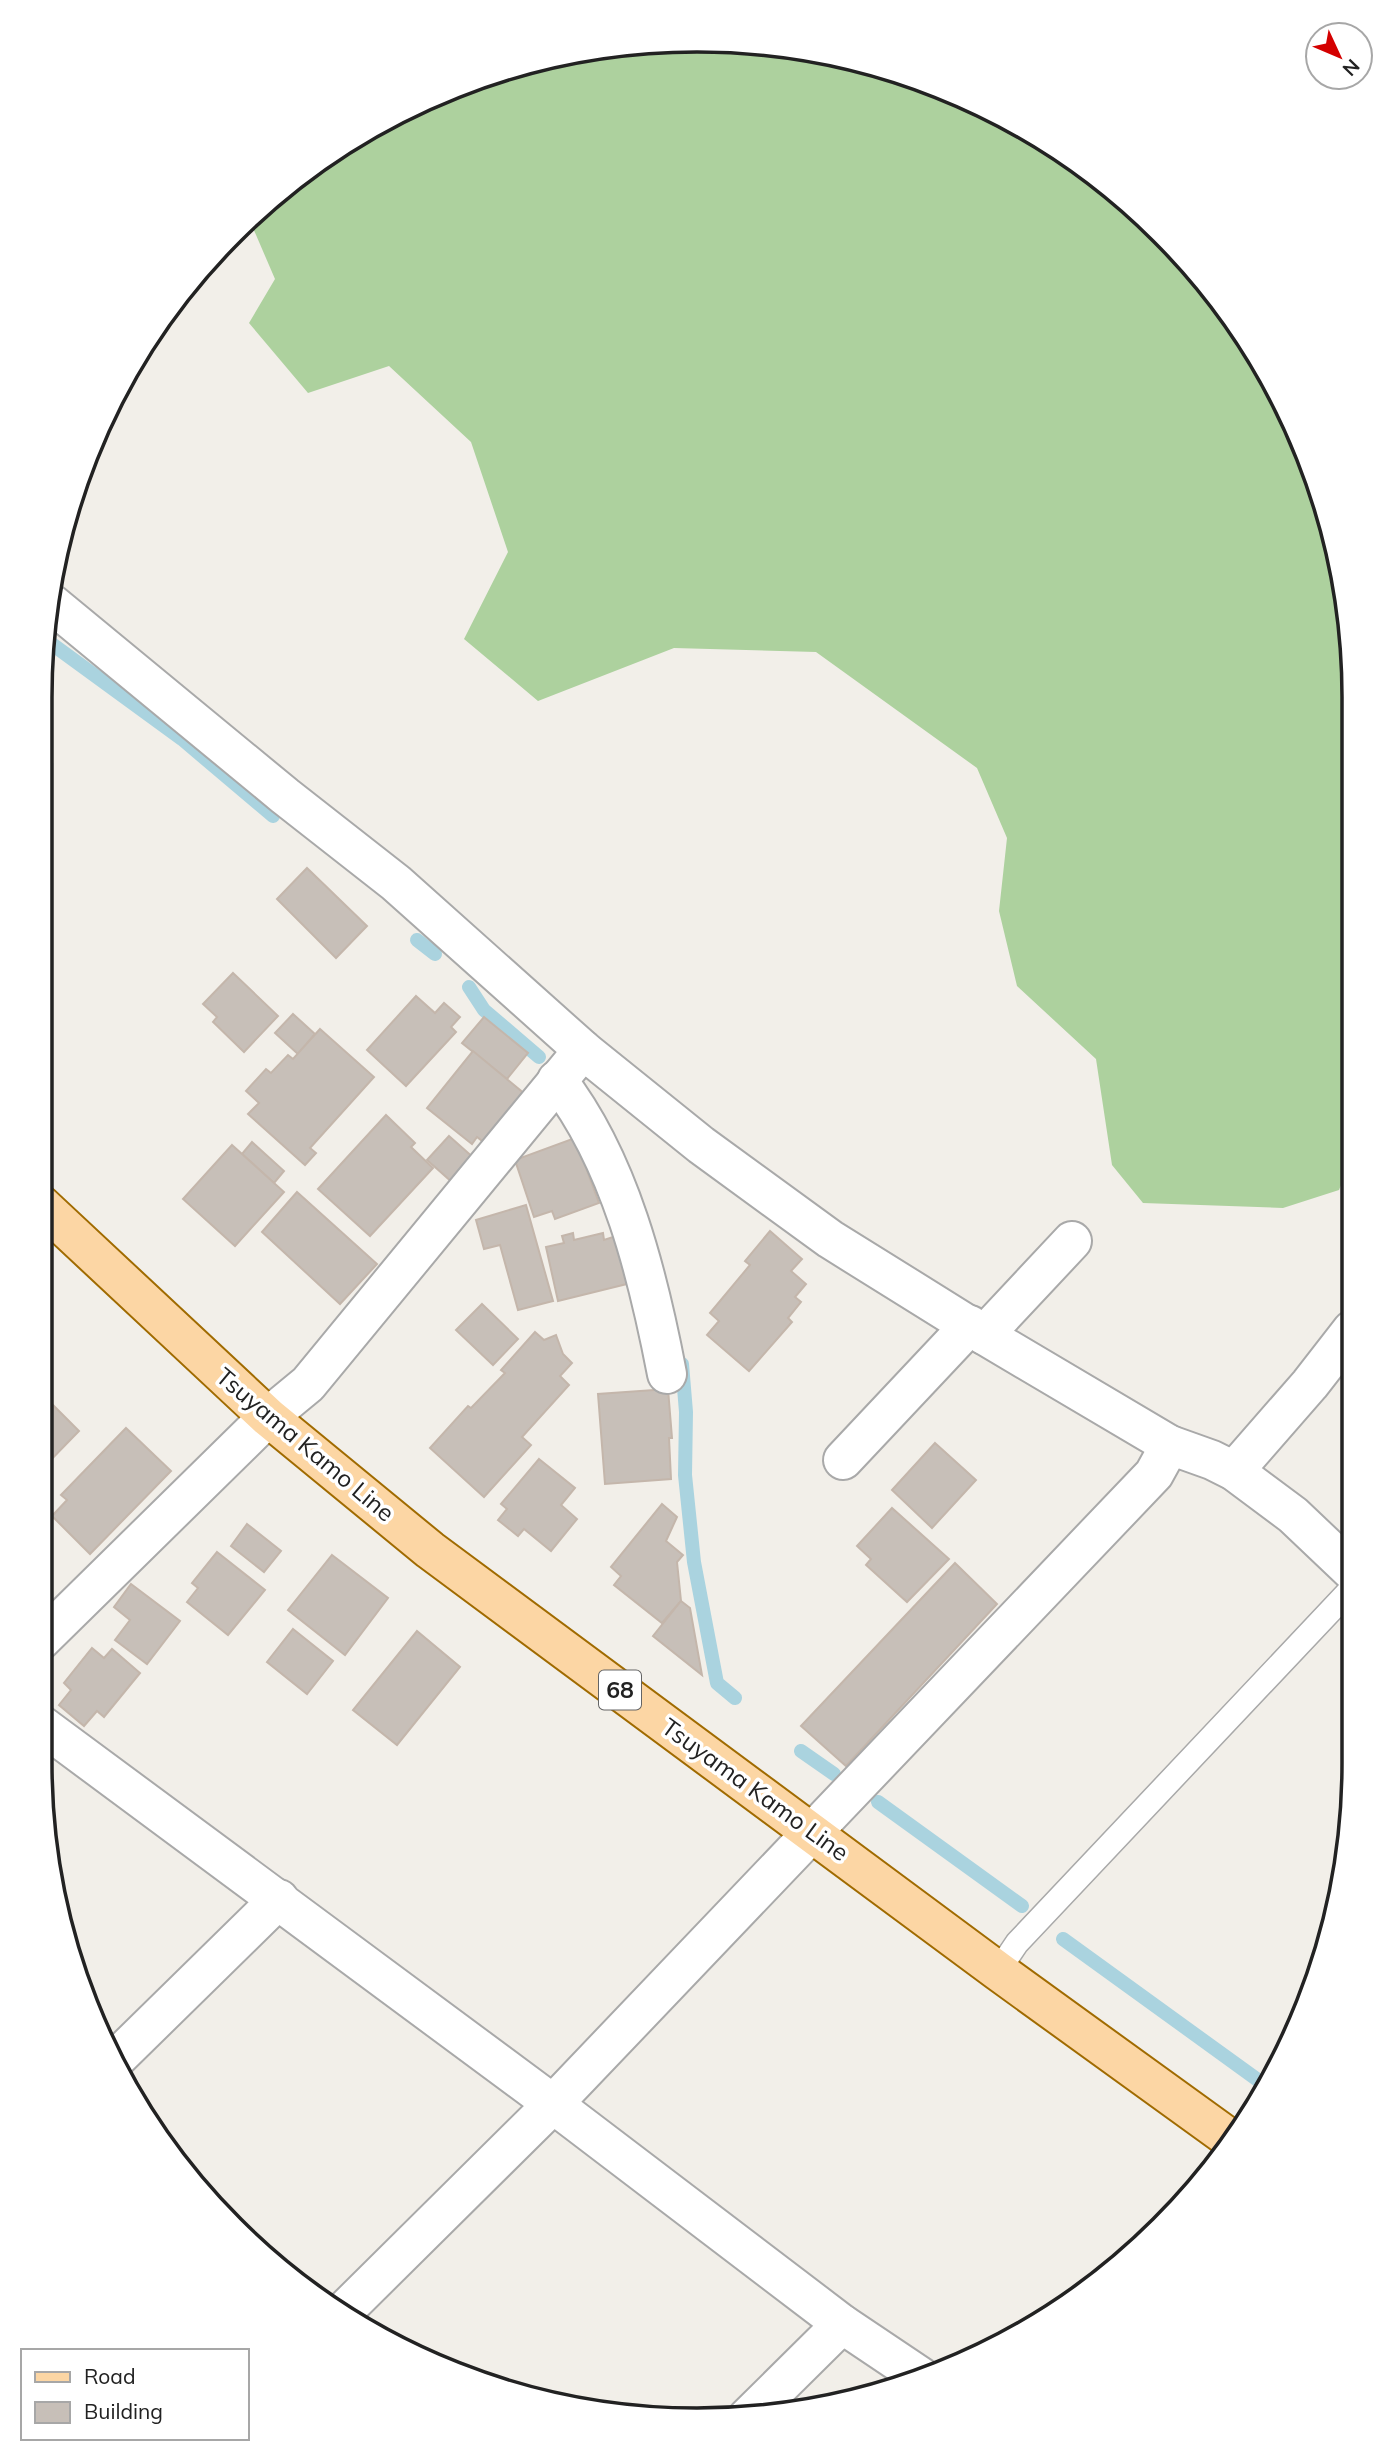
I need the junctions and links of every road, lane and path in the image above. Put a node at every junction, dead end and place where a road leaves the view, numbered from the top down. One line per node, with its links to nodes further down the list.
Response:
1 (59, 609): 2 (street)
2 (583, 1050): 3 (street); 6 (street)
3 (557, 1080): 8 (street); 9 (street)
4 (52, 1215): 9 (main road, Tsuyama Kamo Line / 68)
5 (1072, 1241): 6 (street)
6 (977, 1330): 10 (street); 11 (street)
7 (1342, 1344): 12 (street)
8 (667, 1374)
9 (268, 1417): 15 (street); 17 (main road, Tsuyama Kamo Line / 68)
10 (1170, 1445): 12 (street); 17 (street)
11 (843, 1460)
12 (1234, 1471): 13 (street)
13 (1342, 1562)
14 (1342, 1599): 19 (lane)
15 (52, 1629)
16 (52, 1733): 18 (street)
17 (812, 1831): 19 (main road, Tsuyama Kamo Line / 68); 21 (street)
18 (279, 1899): 20 (street); 21 (street)
19 (998, 1970): 22 (main road, Tsuyama Kamo Line / 68)
20 (121, 2054)
21 (553, 2104): 23 (street); 24 (street)
22 (1225, 2135)
23 (349, 2306)
24 (842, 2324): 25 (street); 26 (street)
25 (912, 2371)
26 (760, 2405)

